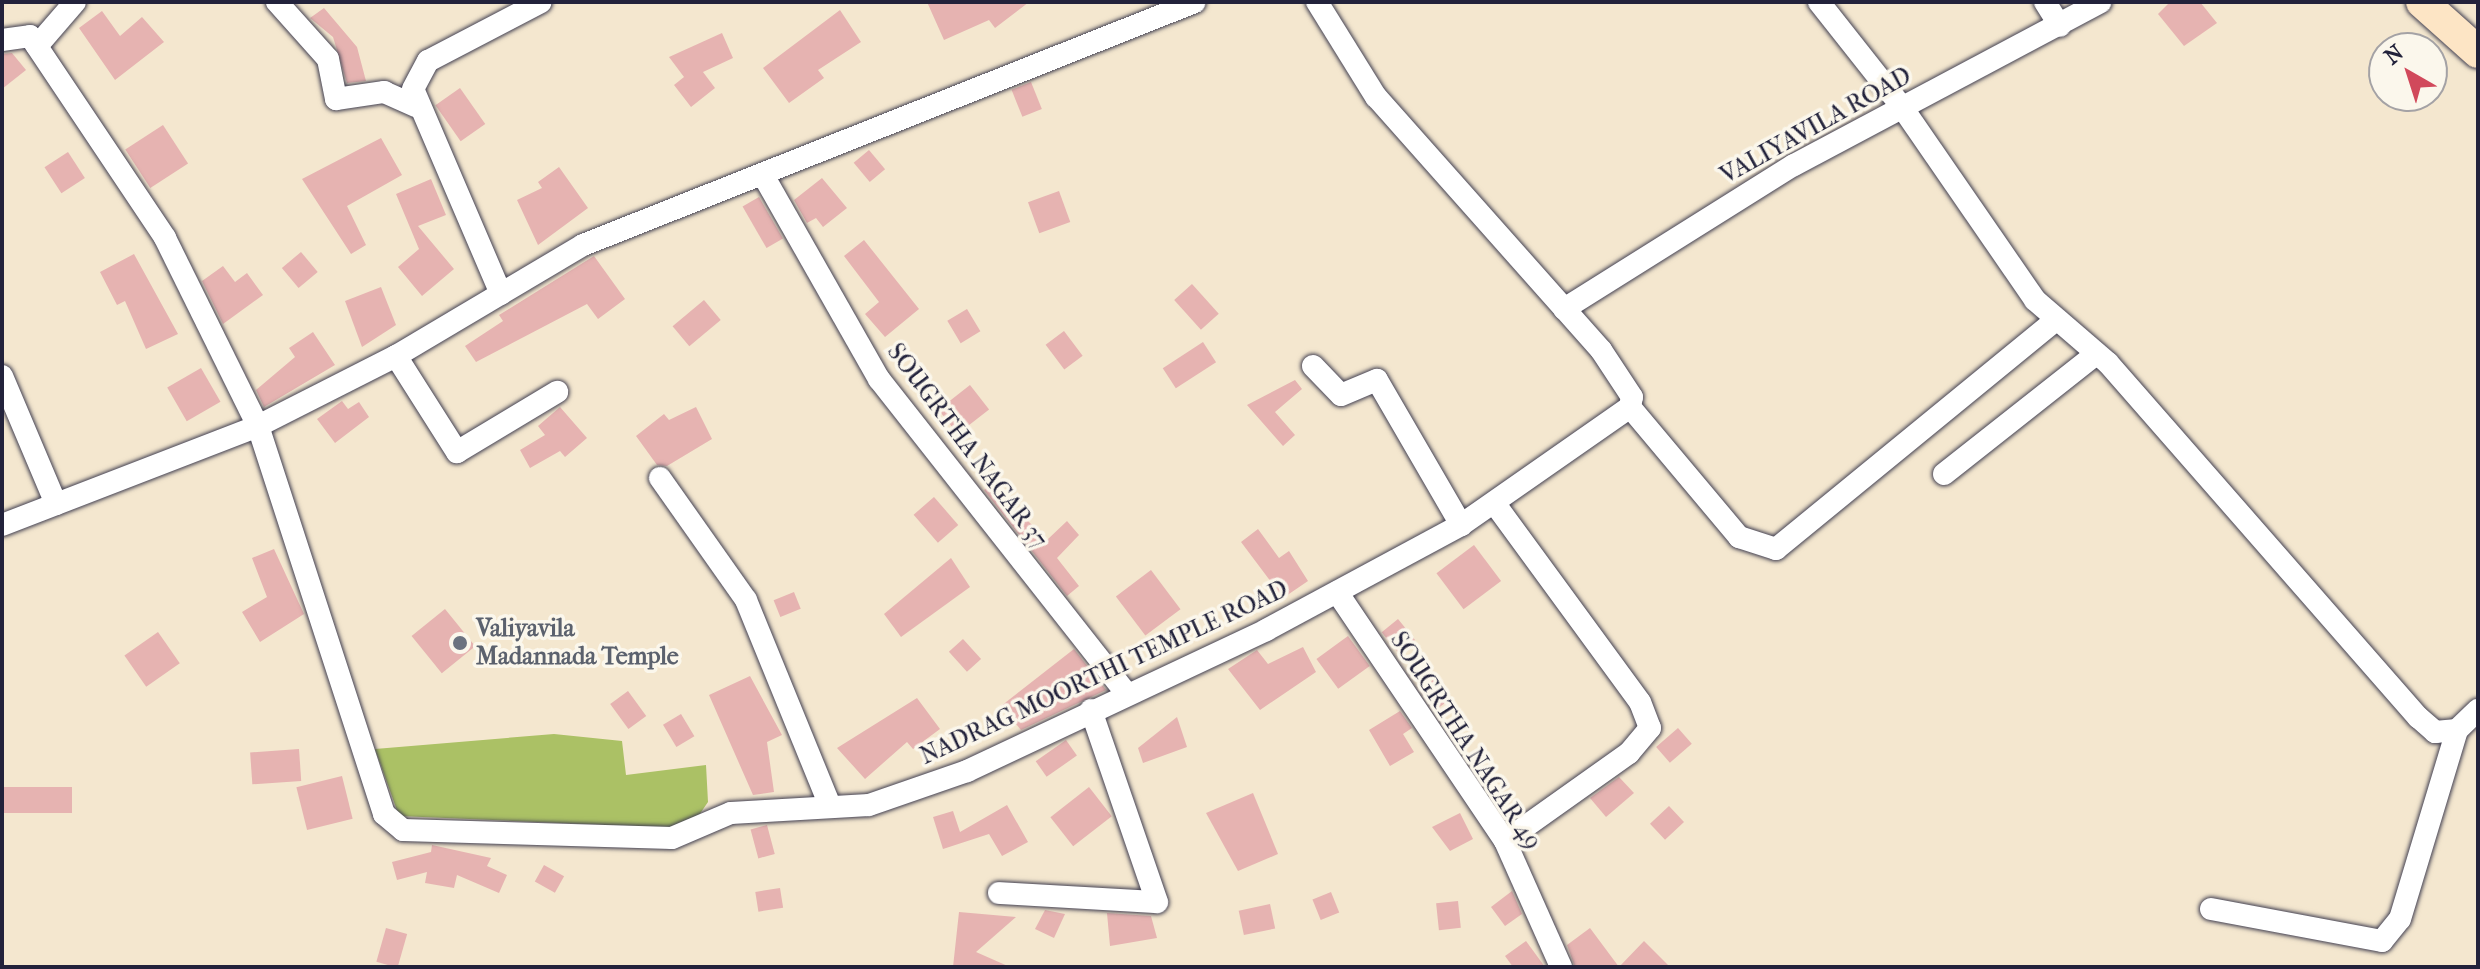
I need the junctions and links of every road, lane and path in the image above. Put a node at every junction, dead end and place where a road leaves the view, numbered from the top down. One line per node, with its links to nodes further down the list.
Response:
1 (75, 2): 12 (street)
2 (277, 2): 14 (street)
3 (541, 2): 14 (street)
4 (1195, 2): 16 (street)
5 (1317, 2): 18 (street)
6 (1819, 2): 15 (street)
7 (2045, 2): 10 (street)
8 (2100, 2): 10 (street, VALIYAVILA ROAD)
9 (2422, 2): 13 (main road)
10 (2060, 26): 15 (street, VALIYAVILA ROAD)
11 (2, 40): 12 (street)
12 (37, 46): 26 (street, NADRAG MOORTHI TEMPLE ROAD)
13 (2478, 52)
14 (416, 106): 17 (street)
15 (1902, 107): 18 (street, VALIYAVILA ROAD); 19 (street)
16 (763, 175): 17 (street); 34 (street, SOUGRTHA NAGAR 37)
17 (501, 294): 21 (street)
18 (1564, 309): 25 (street)
19 (2055, 321): 20 (street); 25 (street)
20 (2096, 354): 27 (street); 37 (street)
21 (396, 356): 24 (street); 26 (street)
22 (1313, 366): 32 (street)
23 (2, 376): 29 (street)
24 (557, 392)
25 (1630, 407): 30 (street, NADRAG MOORTHI TEMPLE ROAD)
26 (258, 426): 29 (street); 38 (street, NADRAG MOORTHI TEMPLE ROAD)
27 (1944, 474)
28 (660, 478): 38 (street)
29 (56, 504): 31 (street)
30 (1495, 504): 32 (street, NADRAG MOORTHI TEMPLE ROAD); 39 (street)
31 (2, 525)
32 (1461, 525): 33 (street, NADRAG MOORTHI TEMPLE ROAD)
33 (1337, 592): 34 (street, NADRAG MOORTHI TEMPLE ROAD); 39 (street, SOUGRTHA NAGAR 49)
34 (1126, 693): 35 (street, NADRAG MOORTHI TEMPLE ROAD)
35 (1091, 710): 38 (street, NADRAG MOORTHI TEMPLE ROAD); 40 (street)
36 (2478, 710): 37 (street)
37 (2457, 730): 41 (street)
38 (830, 806)
39 (1505, 841): 42 (street, SOUGRTHA NAGAR 49)
40 (999, 893)
41 (2211, 909)
42 (1561, 967)

